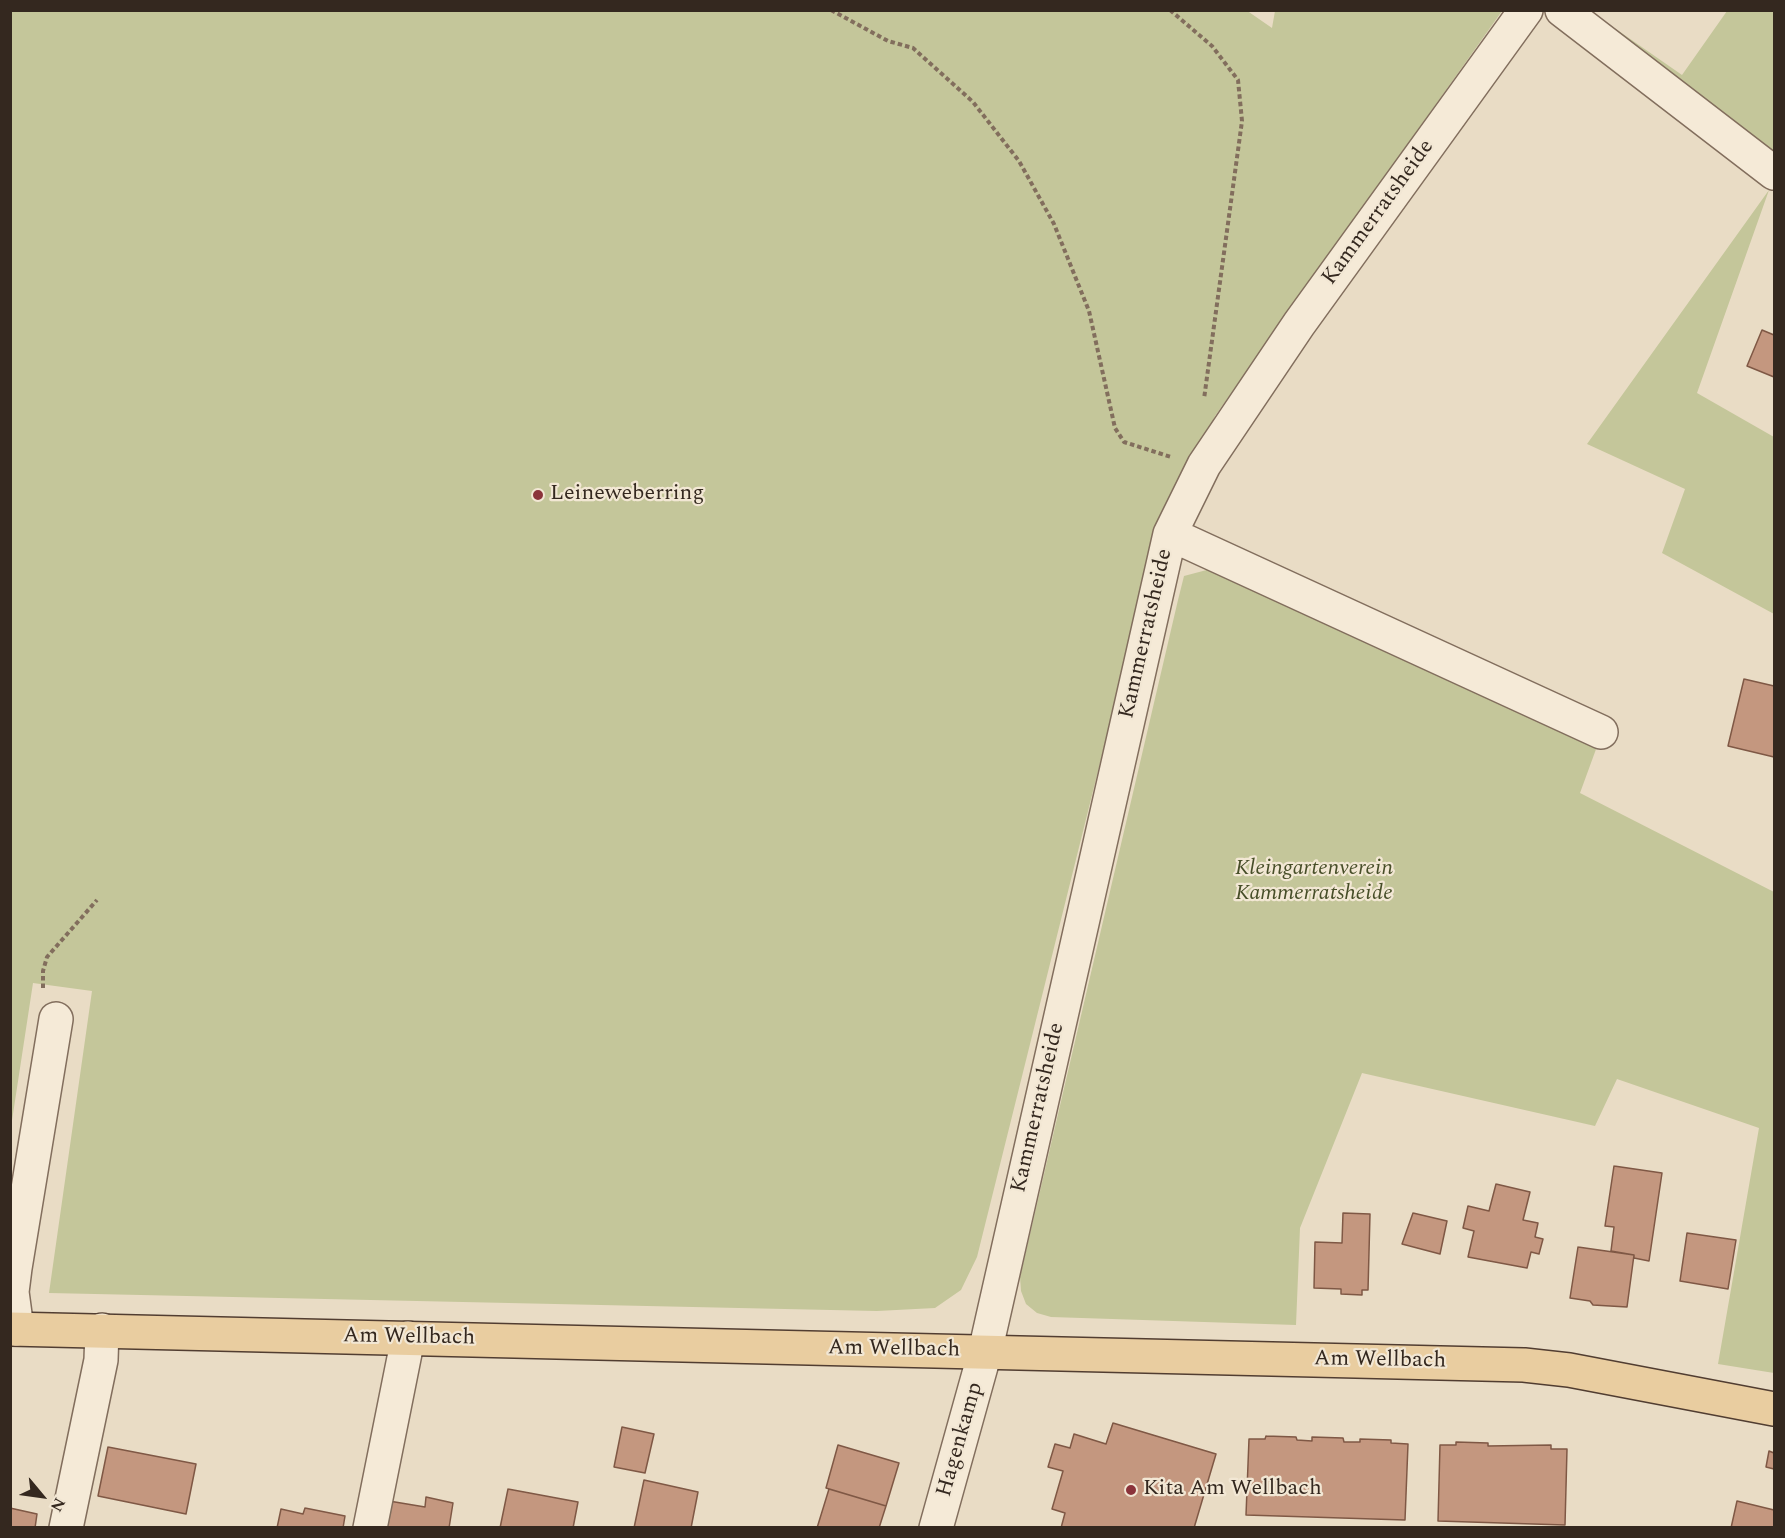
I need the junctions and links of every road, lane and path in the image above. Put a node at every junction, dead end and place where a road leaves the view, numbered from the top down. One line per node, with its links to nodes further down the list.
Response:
1 (831, 10): 7 (path)
2 (1170, 10): 6 (path)
3 (1526, 10): 7 (street, Kammerratsheide)
4 (1562, 10): 5 (street)
5 (1774, 173)
6 (1203, 406)
7 (1204, 465): 8 (street, Kammerratsheide)
8 (1170, 534): 9 (street); 15 (street, Kammerratsheide)
9 (1601, 732)
10 (96, 900): 11 (path)
11 (56, 1019): 12 (street)
12 (14, 1329): 13 (main road, Am Wellbach)
13 (102, 1330): 14 (main road, Am Wellbach); 17 (street)
14 (408, 1338): 15 (main road, Am Wellbach); 18 (street)
15 (985, 1352): 16 (main road, Am Wellbach); 19 (street, Hagenkamp)
16 (1774, 1409)
17 (66, 1527)
18 (370, 1527)
19 (936, 1527)

